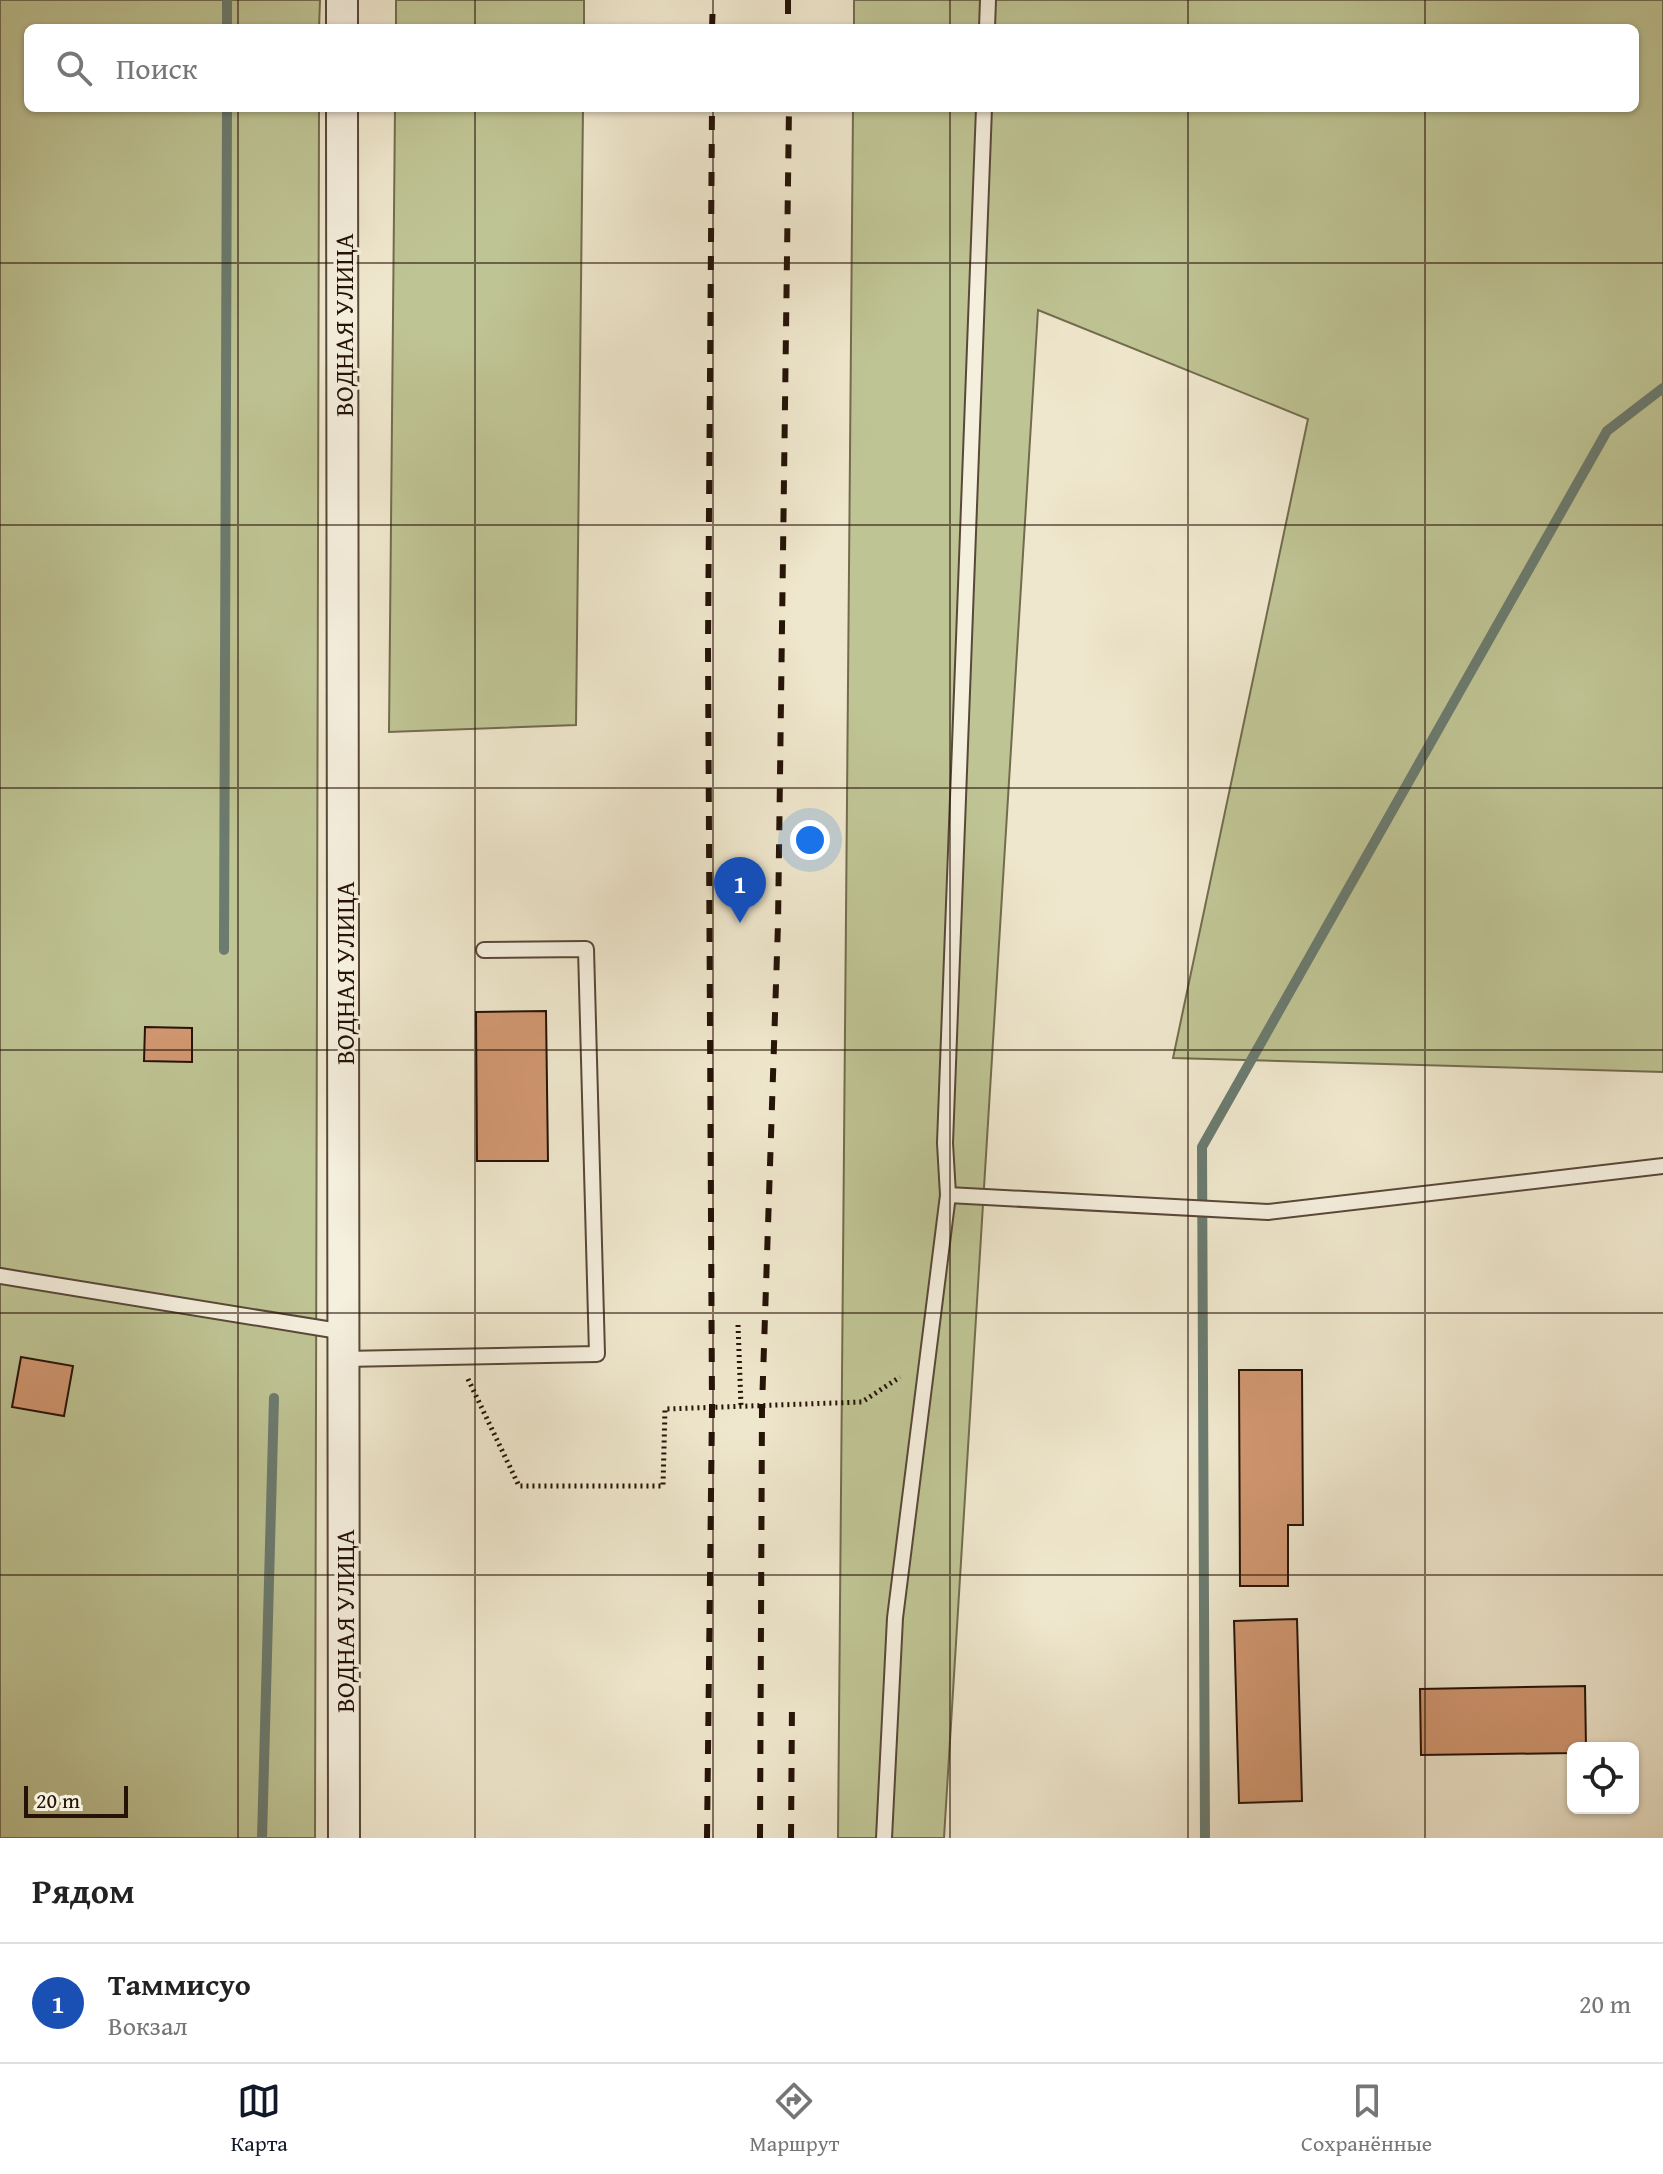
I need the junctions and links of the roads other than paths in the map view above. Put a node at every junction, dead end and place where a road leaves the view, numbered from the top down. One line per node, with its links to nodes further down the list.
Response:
1 (342, 0): 3 (street)
2 (988, 0): 4 (lane)
3 (342, 24)
4 (987, 24)
5 (342, 112): 11 (street, ВОДНАЯ УЛИЦА)
6 (984, 112): 9 (lane)
7 (484, 950): 11 (lane)
8 (1663, 1166): 9 (lane)
9 (948, 1195): 13 (lane)
10 (0, 1276): 11 (lane)
11 (344, 1345): 12 (street, ВОДНАЯ УЛИЦА)
12 (344, 1838)
13 (884, 1838)

